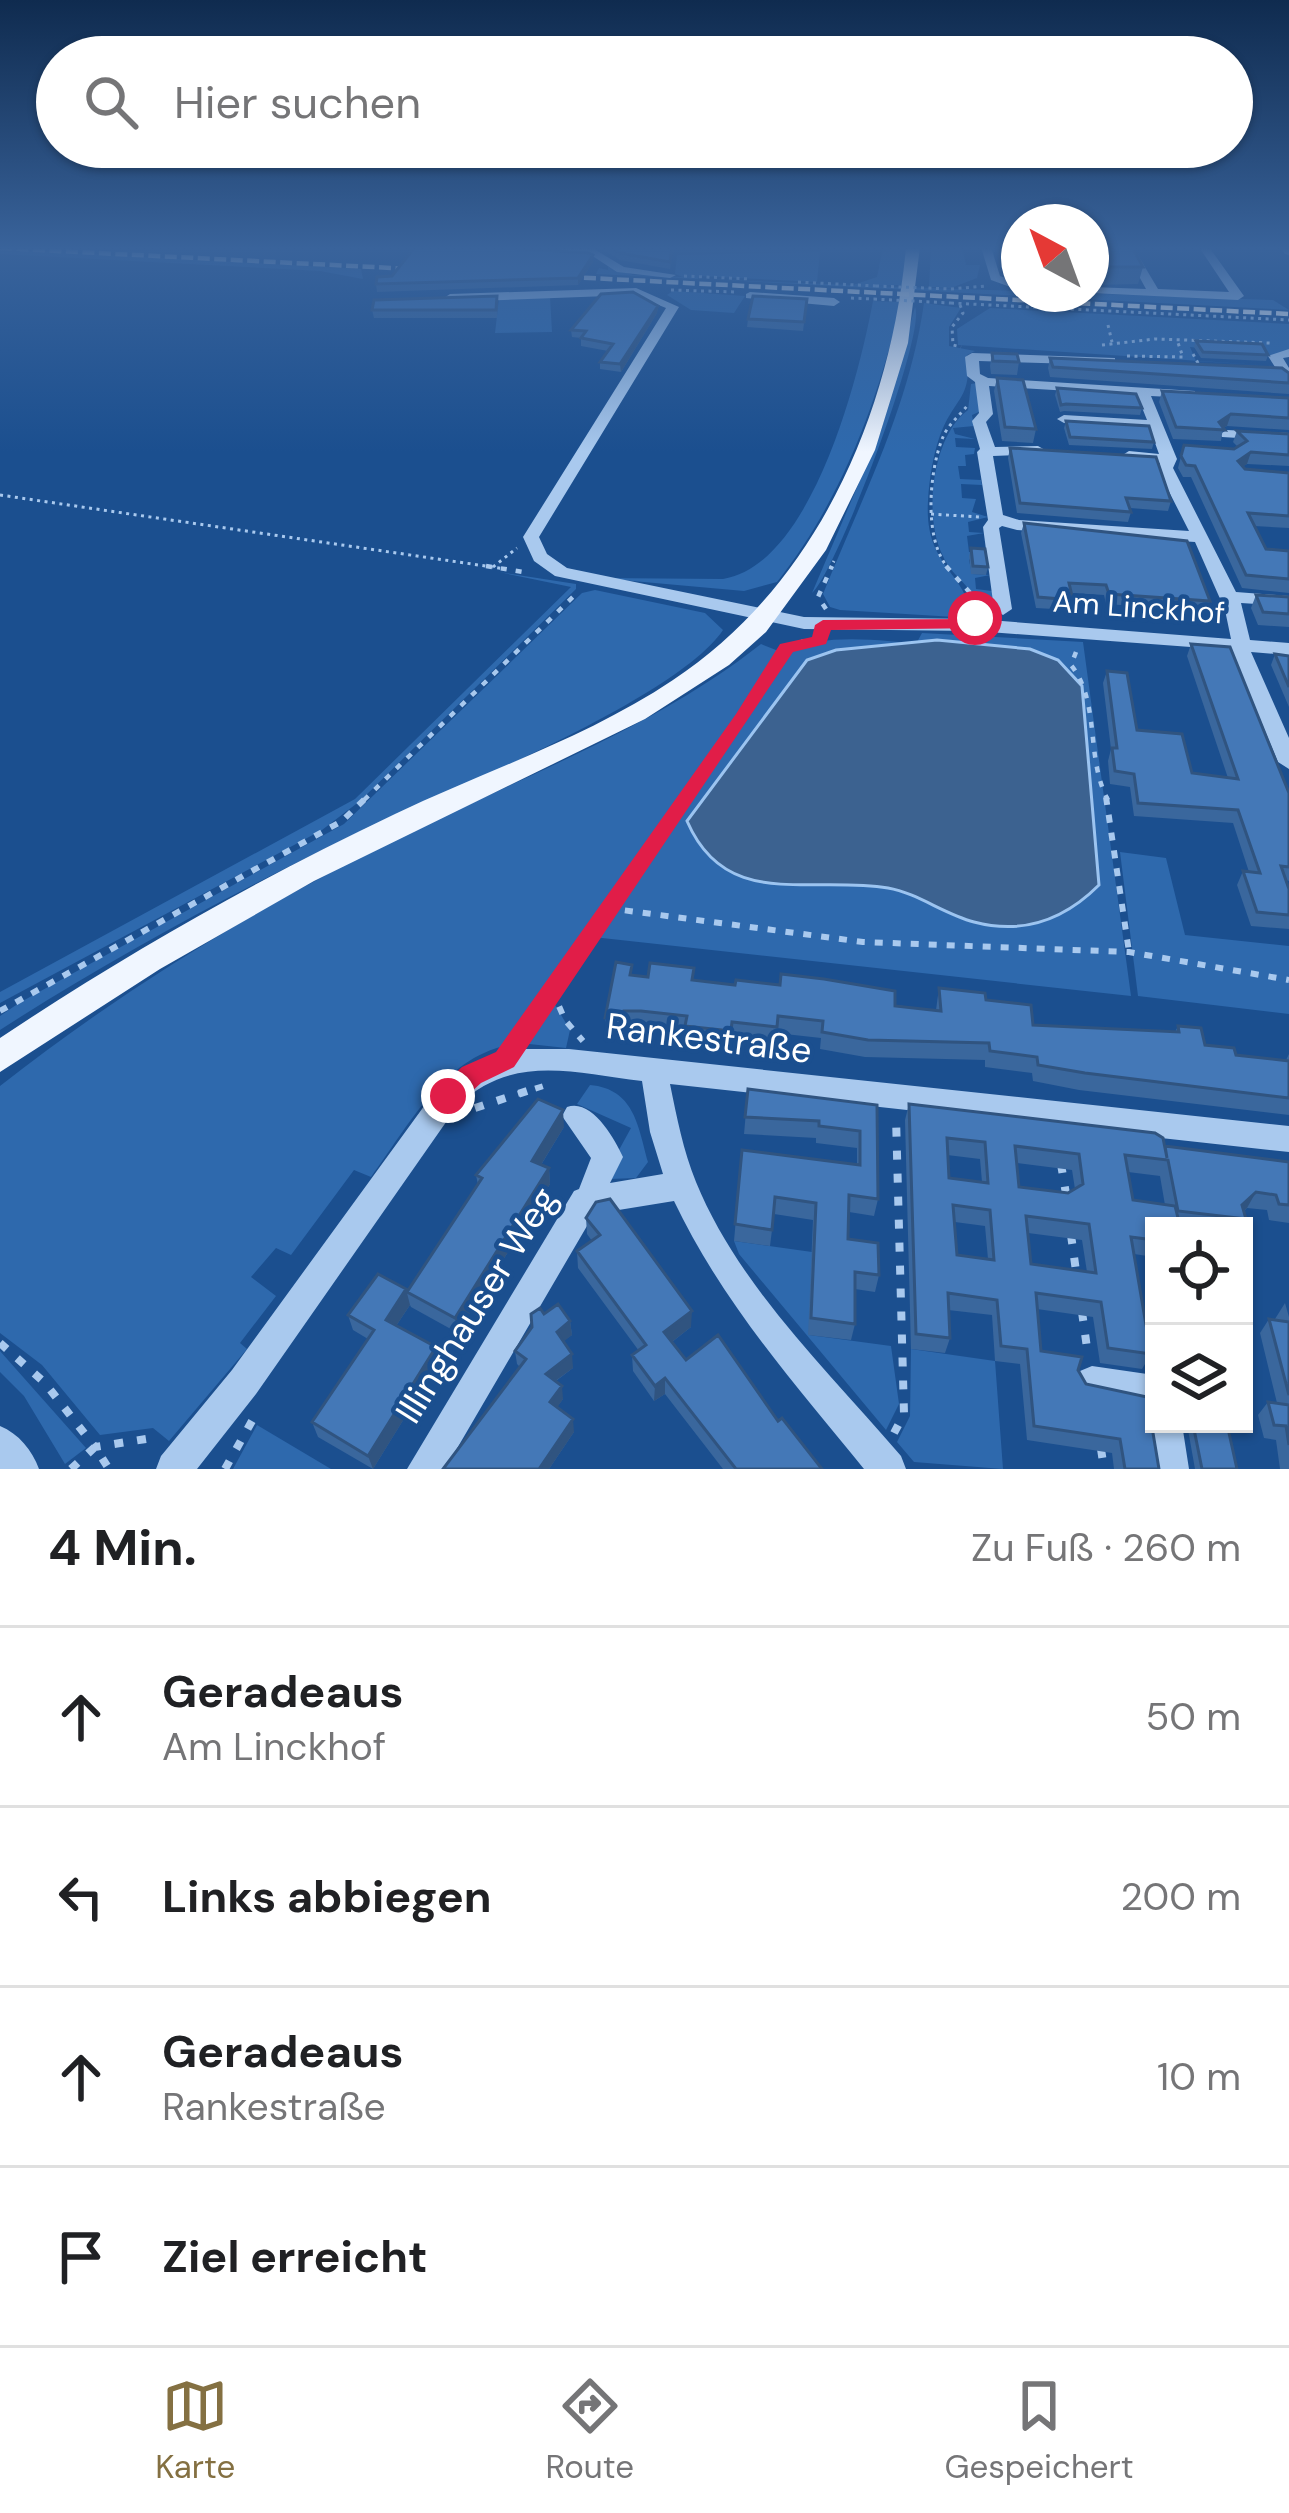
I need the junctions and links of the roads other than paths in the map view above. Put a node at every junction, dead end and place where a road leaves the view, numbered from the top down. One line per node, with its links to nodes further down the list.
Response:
1 (672, 316): 24 (street, Am Linckhof)
2 (906, 316): 24 (main road)
3 (1287, 349): 6 (street)
4 (1122, 359): 7 (street)
5 (1264, 369): 6 (street)
6 (1287, 374)
7 (982, 381): 8 (street); 15 (street)
8 (1143, 392): 9 (street); 11 (street)
9 (1207, 395)
10 (1064, 419): 11 (street)
11 (1156, 425): 17 (street)
12 (1289, 437): 14 (street)
13 (1190, 448): 17 (street)
14 (1209, 449)
15 (988, 450): 16 (street); 19 (street)
16 (1062, 452)
17 (1167, 453): 18 (street); 20 (street)
18 (1105, 454)
19 (998, 520): 20 (street); 23 (street)
20 (1201, 537): 21 (street)
21 (1228, 596): 22 (street); 25 (street)
22 (1289, 601)
23 (1004, 609)
24 (770, 614): 25 (street, Am Linckhof); 28 (main road)
25 (1242, 645): 26 (street, Am Linckhof); 27 (street)
26 (1289, 649)
27 (1289, 762)
28 (0, 1058)
29 (654, 1071): 31 (street, Rankestraße); 32 (street); 39 (street, Rankestraße)
30 (577, 1117): 33 (street)
31 (1289, 1139)
32 (678, 1186): 33 (street, Illinghauser Weg); 38 (street)
33 (594, 1197): 41 (street, Illinghauser Weg)
34 (1092, 1383): 35 (street)
35 (1145, 1391)
36 (1165, 1433): 42 (street)
37 (0, 1444): 40 (street)
38 (885, 1464)
39 (176, 1467)
40 (21, 1469)
41 (425, 1469)
42 (1171, 1469)

